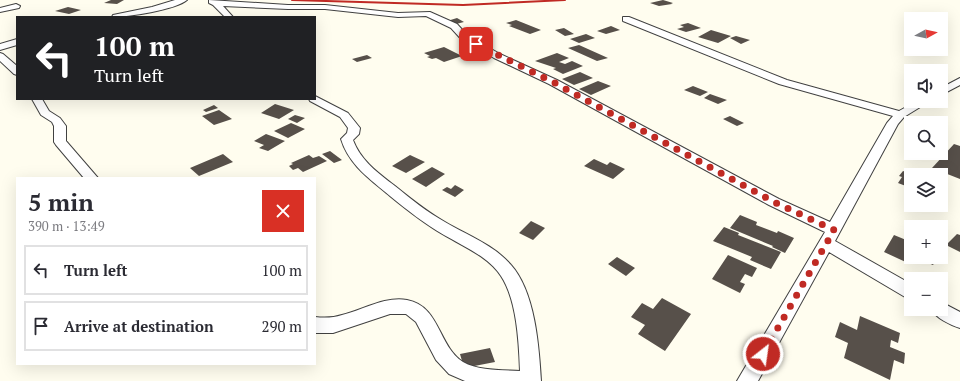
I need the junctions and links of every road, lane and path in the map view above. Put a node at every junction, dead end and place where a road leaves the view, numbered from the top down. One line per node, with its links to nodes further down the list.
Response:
1 (183, 0): 5 (street)
2 (212, 1): 6 (street); 19 (street)
3 (16, 6): 4 (street)
4 (0, 10)
5 (121, 16)
6 (228, 16)
7 (626, 19): 17 (street)
8 (16, 42): 9 (street)
9 (0, 47)
10 (0, 56): 11 (street)
11 (16, 71)
12 (958, 84): 13 (street)
13 (948, 89)
14 (38, 100): 18 (street)
15 (316, 100): 24 (street)
16 (912, 108): 17 (street)
17 (900, 115): 19 (street)
18 (90, 177)
19 (830, 237): 20 (street); 25 (street)
20 (904, 287)
21 (948, 314): 22 (street)
22 (960, 321)
23 (316, 325): 24 (street)
24 (531, 381)
25 (747, 381)

